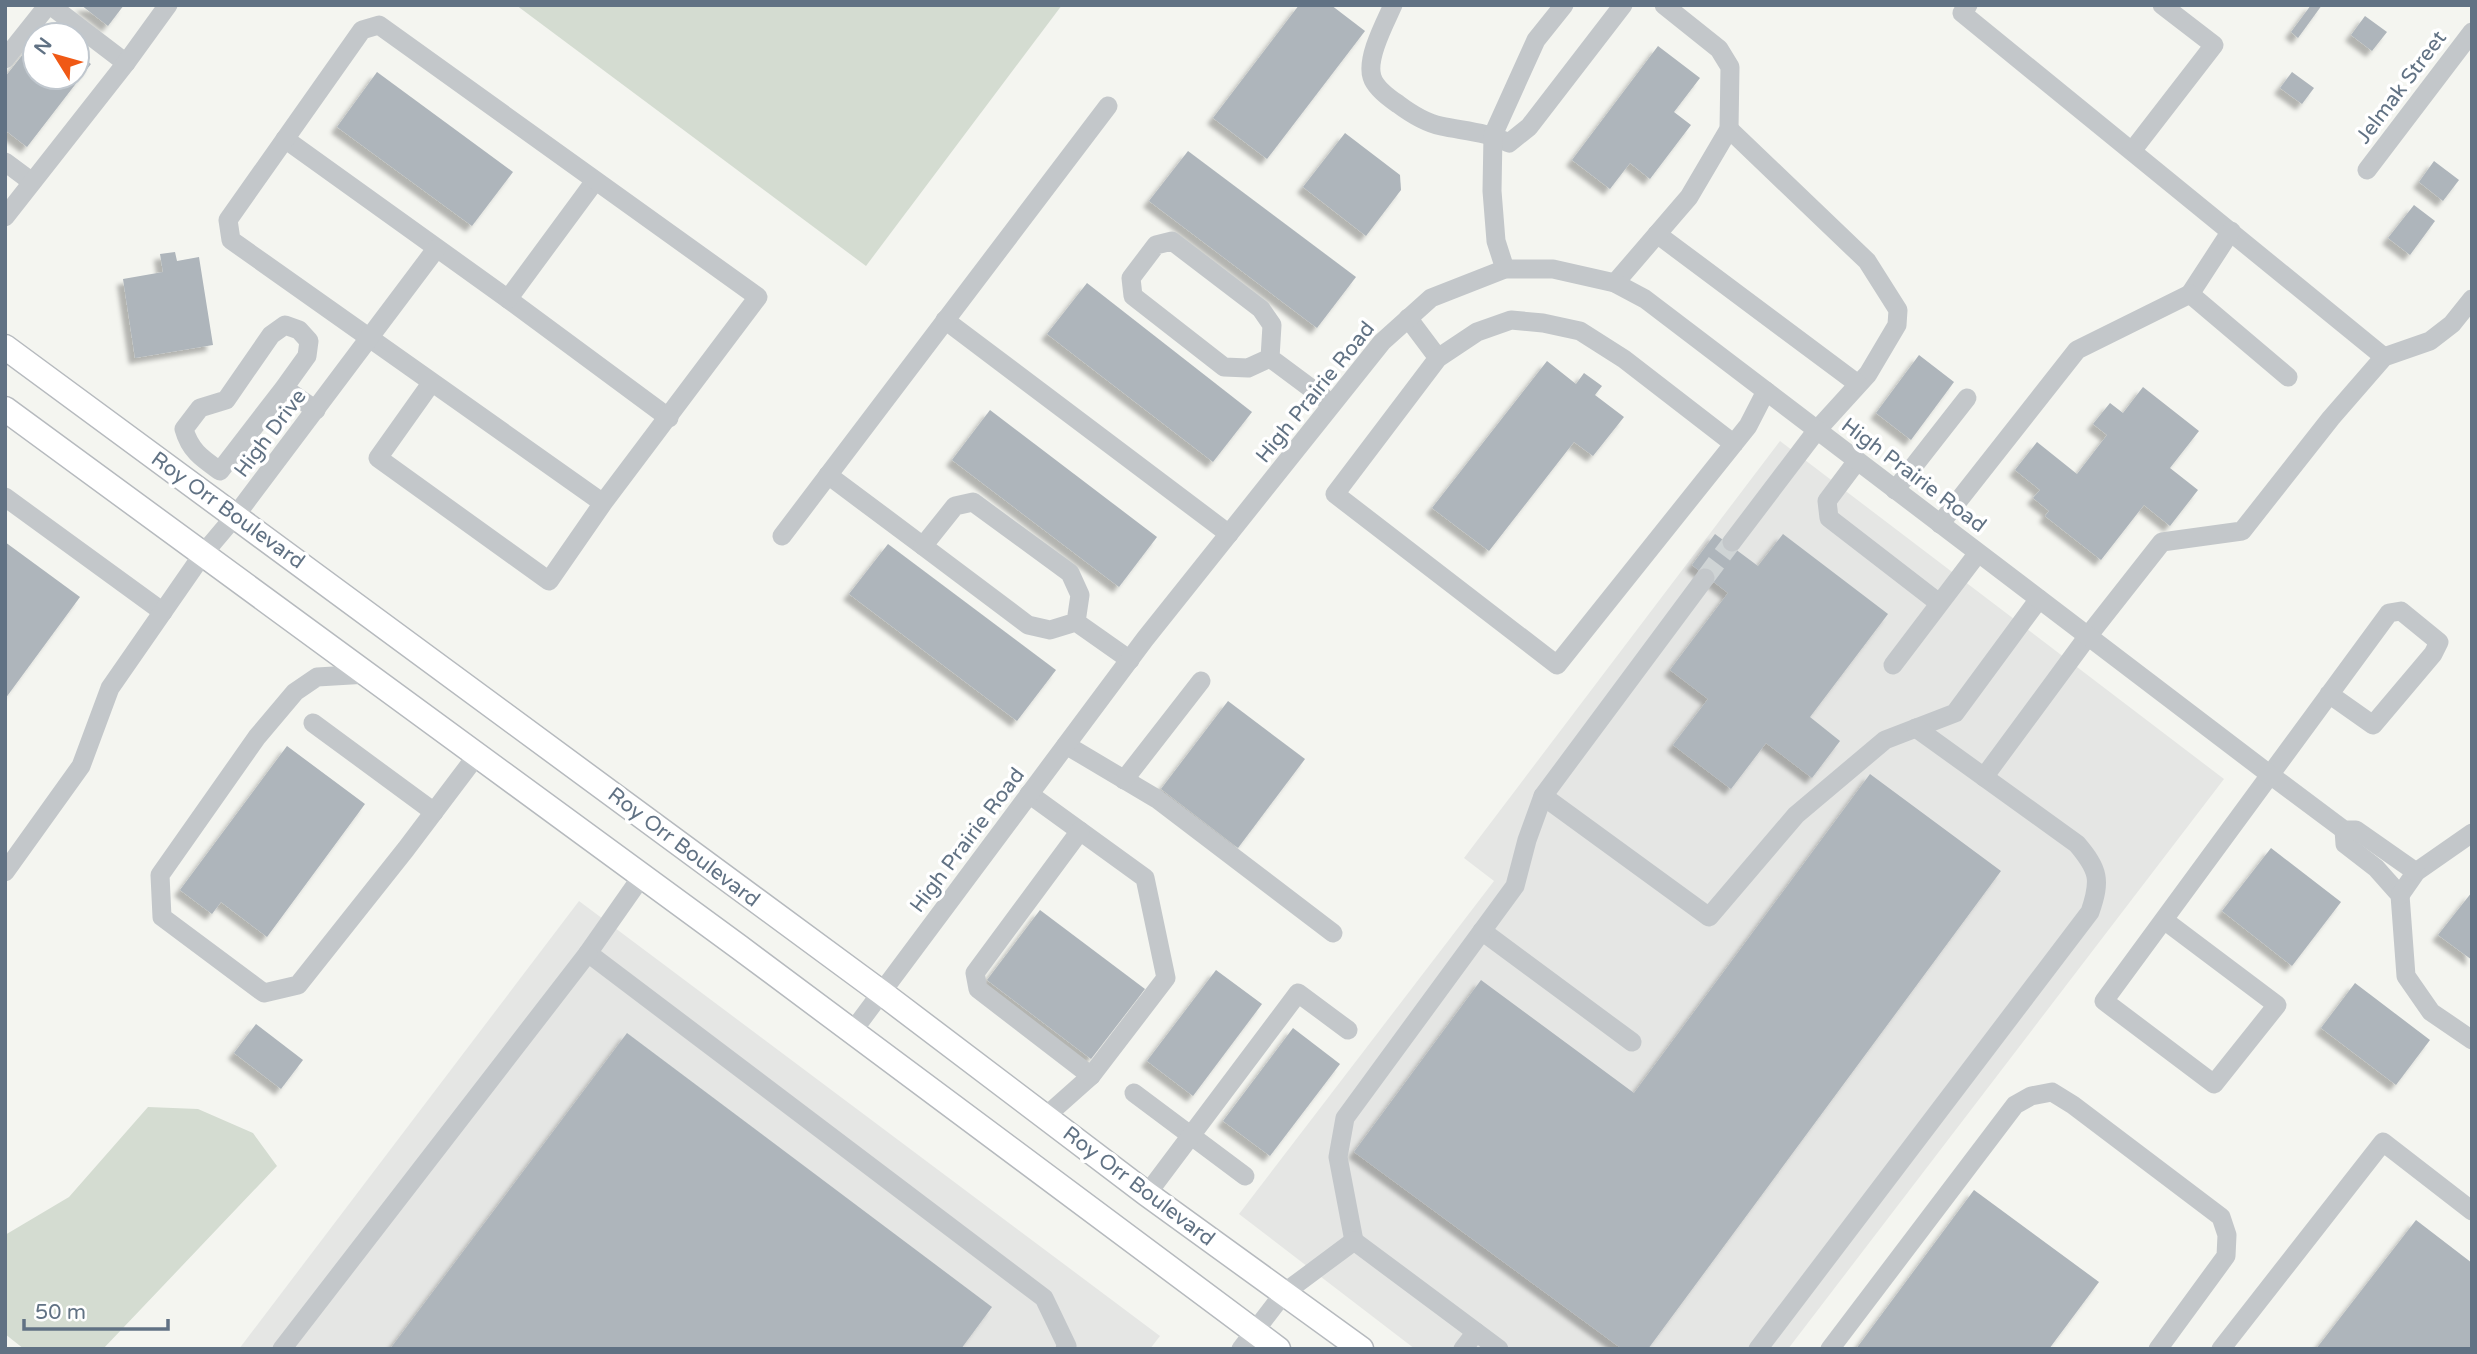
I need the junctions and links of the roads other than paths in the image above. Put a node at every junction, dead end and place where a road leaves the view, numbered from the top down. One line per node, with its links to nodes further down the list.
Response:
1 (49, 5): 10 (street); 11 (street)
2 (168, 5): 11 (street)
3 (1393, 5): 14 (street)
4 (1564, 5): 14 (street)
5 (1623, 5): 14 (street)
6 (1664, 5): 13 (street)
7 (1968, 5): 16 (street)
8 (2162, 5): 16 (street)
9 (2472, 32): 18 (street, Jelmak Street)
10 (5, 59)
11 (126, 63): 20 (street)
12 (1108, 106): 31 (street)
13 (1729, 129): 23 (street); 39 (street)
14 (1493, 135): 25 (street)
15 (285, 139): 19 (street); 24 (street); 32 (street)
16 (2132, 151): 22 (street)
17 (5, 162): 20 (street)
18 (2367, 170)
19 (595, 181): 28 (street); 46 (street)
20 (32, 182): 21 (street)
21 (5, 217)
22 (2231, 232): 27 (street); 34 (street)
23 (1657, 234): 26 (street); 39 (street)
24 (436, 249): 28 (street); 32 (street, High Drive)
25 (1505, 269): 26 (street, High Prairie Road); 30 (street, High Prairie Road)
26 (1615, 283): 41 (street, High Prairie Road)
27 (2190, 294): 37 (street); 55 (street)
28 (508, 299): 46 (street)
29 (2472, 299): 34 (street)
30 (1408, 318): 36 (street); 43 (street, High Prairie Road)
31 (946, 320): 50 (street); 56 (street)
32 (369, 338): 38 (street); 45 (street, High Drive)
33 (5, 347): 54 (main road, Roy Orr Boulevard)
34 (2384, 357): 67 (street)
35 (1270, 358): 35 (street); 43 (street)
36 (1438, 358): 48 (street); 48 (street)
37 (2288, 377)
38 (432, 382): 53 (street); 53 (street)
39 (1858, 384): 47 (street)
40 (284, 388): 40 (street); 45 (street)
41 (1766, 391): 47 (street, High Prairie Road); 48 (street)
42 (1967, 398): 51 (street)
43 (1332, 404): 56 (street, High Prairie Road)
44 (5, 409): 61 (main road)
45 (316, 410): 54 (street, High Drive)
46 (669, 418): 53 (street)
47 (1817, 430): 49 (street, High Prairie Road); 58 (street)
48 (1734, 444)
49 (1857, 461): 51 (street, High Prairie Road); 64 (street)
50 (828, 475): 57 (street); 59 (street)
51 (1895, 490): 55 (street, High Prairie Road)
52 (5, 497): 65 (street)
53 (603, 503)
54 (236, 516): 61 (street, High Drive); 94 (main road, Roy Orr Boulevard)
55 (1940, 524): 60 (street, High Prairie Road)
56 (1229, 534): 68 (street, High Prairie Road)
57 (782, 536)
58 (1732, 542)
59 (923, 546): 66 (street); 66 (street)
60 (1978, 553): 63 (street, High Prairie Road); 64 (street)
61 (203, 554): 65 (street, High Drive); 70 (main road)
62 (1705, 578): 81 (street)
63 (2039, 599): 67 (street, High Prairie Road); 74 (street)
64 (1940, 603): 69 (street)
65 (163, 612): 86 (street, High Drive)
66 (1076, 622): 68 (street)
67 (2088, 636): 77 (street); 78 (street, High Prairie Road)
68 (1130, 660): 75 (street, High Prairie Road)
69 (1893, 665)
70 (368, 674): 76 (main road); 82 (street)
71 (1201, 681): 79 (street)
72 (2329, 694): 72 (street); 78 (street)
73 (313, 723): 82 (street)
74 (1916, 728): 77 (street); 81 (street)
75 (1066, 745): 79 (street); 80 (street, High Prairie Road)
76 (477, 755): 82 (street); 88 (main road)
77 (1984, 777): 116 (street)
78 (2274, 778): 83 (street, High Prairie Road); 90 (street)
79 (1124, 780): 92 (street)
80 (1029, 794): 84 (street); 94 (street, High Prairie Road)
81 (1543, 796): 91 (street)
82 (434, 812)
83 (2344, 830): 87 (street); 89 (street)
84 (1080, 831): 99 (street); 99 (street)
85 (2472, 833): 87 (street)
86 (5, 872)
87 (2416, 873): 89 (street)
88 (642, 876): 93 (street); 96 (main road)
89 (2400, 895): 97 (street)
90 (2164, 920): 90 (street)
91 (1482, 931): 98 (street); 106 (street)
92 (1333, 933)
93 (588, 953): 110 (street); 111 (street)
94 (882, 993): 96 (street, High Prairie Road); 101 (main road, Roy Orr Boulevard)
95 (1348, 1030): 102 (street)
96 (852, 1032): 109 (main road)
97 (2472, 1040)
98 (1632, 1042)
99 (1091, 1076): 101 (street)
100 (1135, 1093): 102 (street)
101 (1046, 1116): 104 (main road, Roy Orr Boulevard)
102 (1191, 1135): 103 (street); 104 (street)
103 (1245, 1176)
104 (1147, 1194): 107 (main road, Roy Orr Boulevard)
105 (2472, 1211): 119 (street)
106 (1354, 1241): 107 (street); 108 (street)
107 (1284, 1293): 109 (street); 113 (main road, Roy Orr Boulevard)
108 (1476, 1332): 114 (street); 115 (street)
109 (1248, 1340): 112 (main road)
110 (282, 1349)
111 (1065, 1349)
112 (1278, 1349)
113 (1361, 1349)
114 (1463, 1349)
115 (1499, 1349)
116 (1758, 1349)
117 (1830, 1349): 118 (street)
118 (2158, 1349)
119 (2221, 1349)

